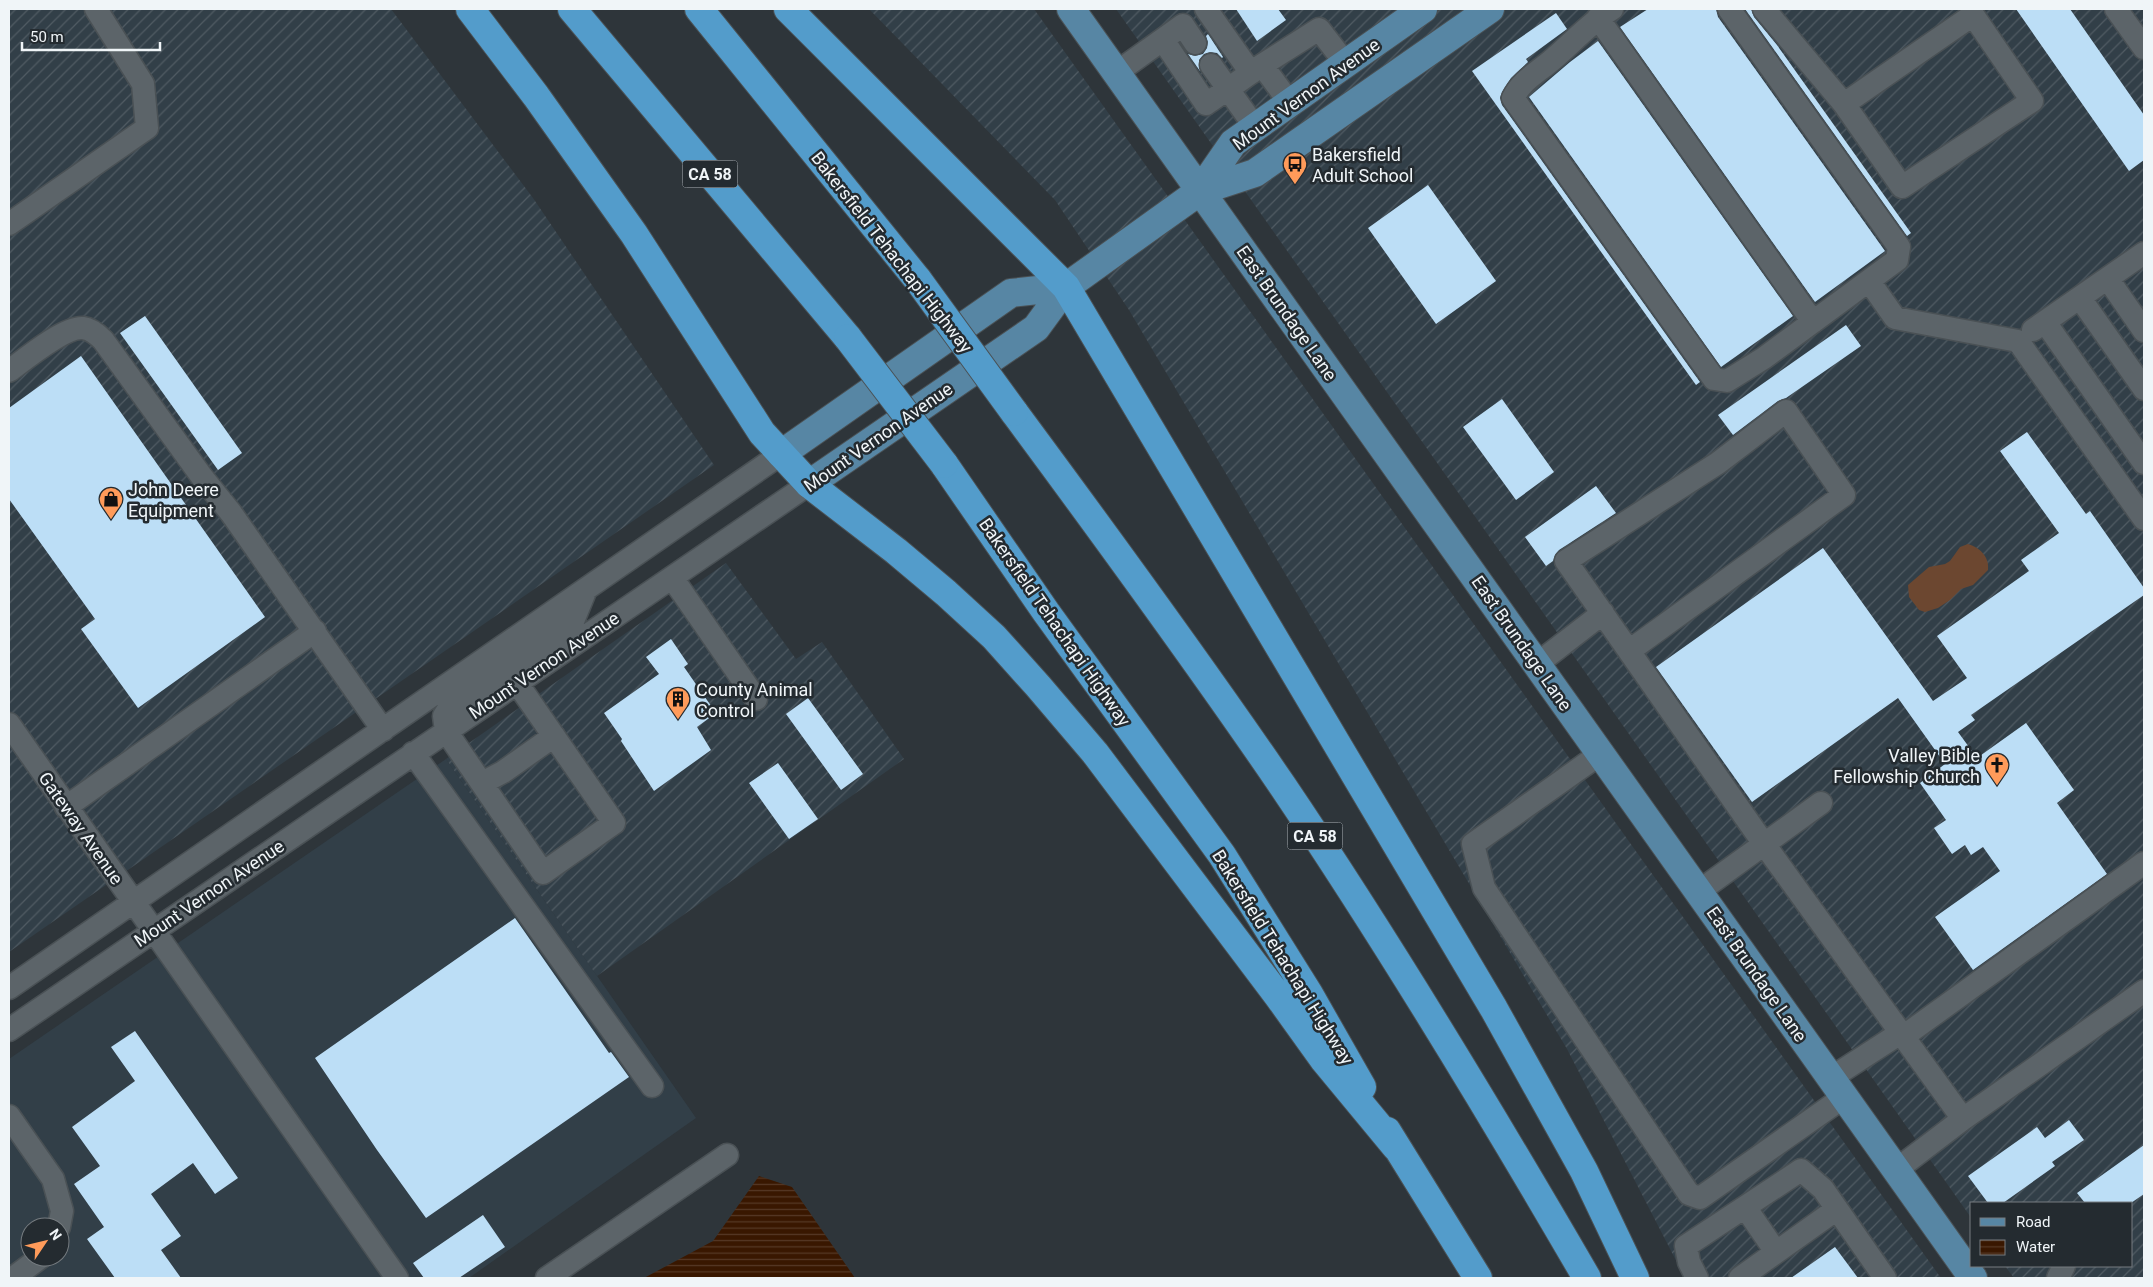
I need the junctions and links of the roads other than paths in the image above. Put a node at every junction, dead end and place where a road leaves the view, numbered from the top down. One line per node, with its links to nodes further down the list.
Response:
1 (96, 9): 27 (street)
2 (470, 9): 39 (highway)
3 (572, 9): 73 (highway, Bakersfield Tehachapi Highway / CA 58, bridge)
4 (699, 9): 86 (highway, Bakersfield Tehachapi Highway / CA 58, bridge)
5 (788, 9): 31 (highway)
6 (1071, 9): 21 (main road, East Brundage Lane)
7 (1201, 9): 16 (street)
8 (1206, 9): 20 (street)
9 (1423, 9): 18 (main road, Mount Vernon Avenue)
10 (1490, 9): 26 (main road, Mount Vernon Avenue)
11 (1728, 9): 30 (street)
12 (2116, 9): 17 (street)
13 (1604, 12): 33 (street); 33 (street)
14 (1775, 12): 24 (street)
15 (1974, 12): 24 (street); 24 (street)
16 (1162, 40): 21 (street); 22 (street)
17 (2142, 41)
18 (1346, 64): 20 (street); 23 (main road, Mount Vernon Avenue)
19 (1211, 65): 22 (street)
20 (1256, 69): 22 (street); 23 (street)
21 (1116, 73): 26 (main road, East Brundage Lane)
22 (1228, 89): 25 (street)
23 (1290, 102): 25 (main road, Mount Vernon Avenue)
24 (1844, 104)
25 (1255, 127): 26 (main road, Mount Vernon Avenue)
26 (1200, 191): 31 (main road, Mount Vernon Avenue); 48 (main road, East Brundage Lane)
27 (9, 224)
28 (2141, 261): 29 (street)
29 (2108, 279): 32 (street); 35 (street)
30 (1869, 281): 33 (street); 36 (street)
31 (1066, 287): 39 (main road, Mount Vernon Avenue); 41 (main road, Mount Vernon Avenue); 87 (highway)
32 (2080, 298): 34 (street); 38 (street)
33 (1814, 322)
34 (2045, 322): 36 (street); 40 (street)
35 (2144, 331)
36 (2018, 341): 42 (street)
37 (9, 371): 46 (street)
38 (2144, 389)
39 (781, 454): 41 (highway); 44 (street, Mount Vernon Avenue)
40 (2144, 462)
41 (809, 484): 43 (street, Mount Vernon Avenue); 73 (highway)
42 (2144, 520)
43 (673, 579): 49 (street, Mount Vernon Avenue); 50 (street)
44 (586, 589): 52 (street, Mount Vernon Avenue); 53 (street)
45 (1603, 614): 47 (street); 47 (street); 48 (street)
46 (315, 631): 52 (street); 59 (street)
47 (1629, 651): 60 (street)
48 (1537, 664): 56 (main road, East Brundage Lane)
49 (517, 683): 53 (street, Mount Vernon Avenue); 54 (street)
50 (756, 698)
51 (9, 724): 59 (street, Gateway Avenue)
52 (383, 730): 63 (street, Mount Vernon Avenue)
53 (446, 730): 55 (street, Mount Vernon Avenue); 57 (street)
54 (554, 736): 57 (street); 57 (street)
55 (413, 753): 64 (street, Mount Vernon Avenue); 69 (street)
56 (1600, 754): 62 (main road, East Brundage Lane); 70 (street)
57 (482, 783)
58 (1821, 803): 60 (street)
59 (66, 807): 63 (street, Gateway Avenue)
60 (1764, 844): 62 (street); 68 (street)
61 (2144, 863): 68 (street)
62 (1698, 892): 70 (main road, East Brundage Lane)
63 (133, 904): 64 (street, Gateway Avenue); 65 (street, Mount Vernon Avenue)
64 (152, 932): 67 (street, Mount Vernon Avenue); 83 (street, Gateway Avenue)
65 (9, 988)
66 (2144, 991): 72 (street)
67 (9, 1030)
68 (1903, 1034): 70 (street); 72 (street)
69 (652, 1086)
70 (1838, 1088): 75 (main road, East Brundage Lane)
71 (9, 1116): 78 (street)
72 (1964, 1119): 75 (street)
73 (1396, 1147): 85 (highway, Bakersfield Tehachapi Highway / CA 58)
74 (727, 1155): 84 (street)
75 (1896, 1170): 80 (main road, East Brundage Lane)
76 (1745, 1207): 77 (street); 79 (street); 88 (street)
77 (1837, 1208): 79 (street); 90 (street)
78 (61, 1217)
79 (1776, 1252): 89 (street)
80 (1968, 1263)
81 (28, 1267): 82 (street)
82 (13, 1278)
83 (397, 1278)
84 (547, 1278)
85 (1478, 1278)
86 (1587, 1278)
87 (1635, 1278)
88 (1697, 1278)
89 (1740, 1278)
90 (1885, 1278)

